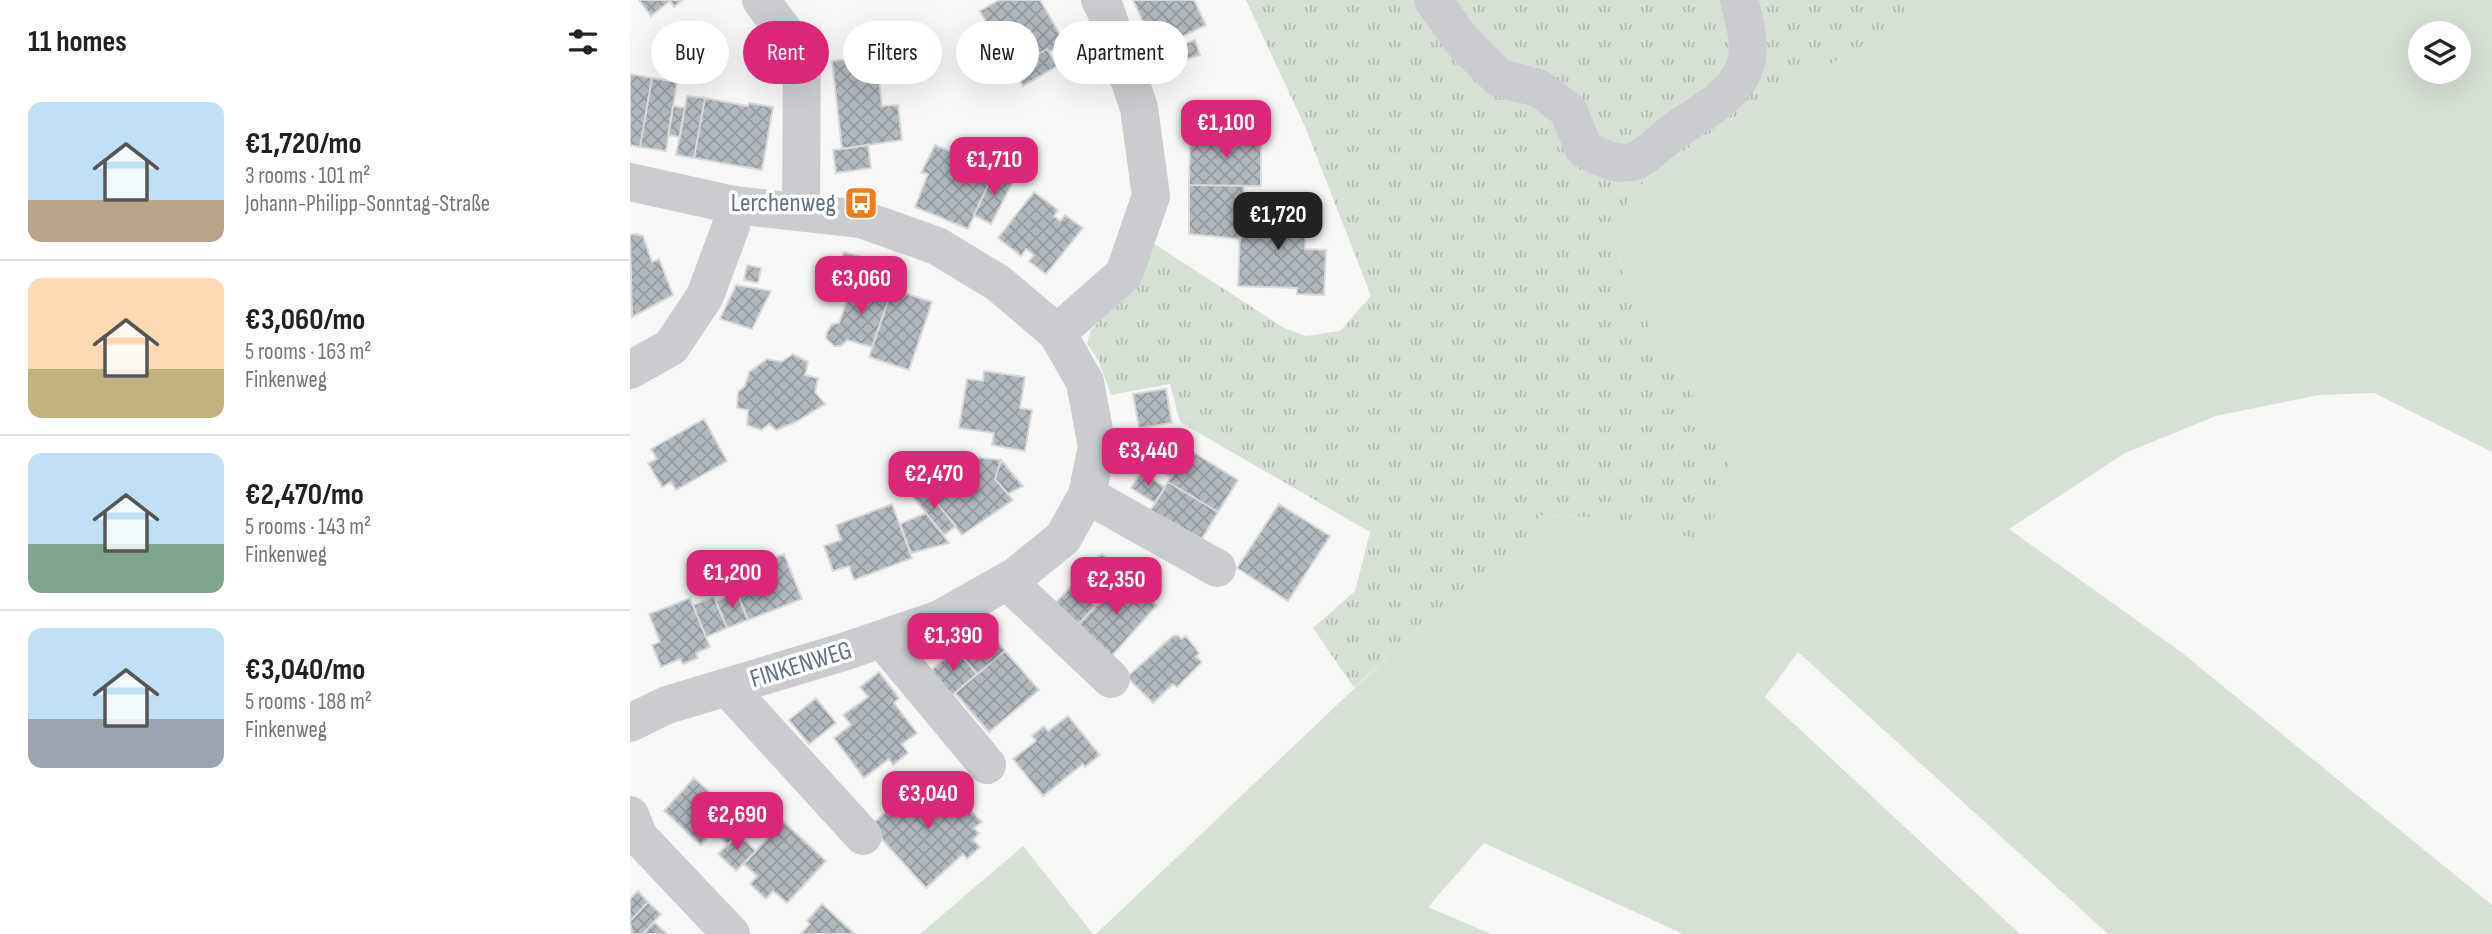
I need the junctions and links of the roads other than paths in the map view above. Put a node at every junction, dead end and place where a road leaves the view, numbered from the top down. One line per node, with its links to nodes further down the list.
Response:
1 (761, 0): 7 (street)
2 (1100, 0): 8 (street)
3 (1433, 0): 4 (street)
4 (1739, 0)
5 (630, 182): 6 (street, FINKENWEG)
6 (734, 205): 7 (street, FINKENWEG); 9 (street)
7 (802, 211): 8 (street, FINKENWEG)
8 (1057, 333): 10 (street, FINKENWEG)
9 (630, 370)
10 (1087, 495): 11 (street); 12 (street, FINKENWEG)
11 (1217, 568)
12 (1007, 581): 13 (street, FINKENWEG); 14 (street)
13 (882, 639): 15 (street, FINKENWEG); 17 (street)
14 (1111, 678)
15 (727, 687): 16 (street, FINKENWEG); 19 (street)
16 (630, 723)
17 (987, 765)
18 (630, 815): 20 (street)
19 (863, 836)
20 (730, 934)

